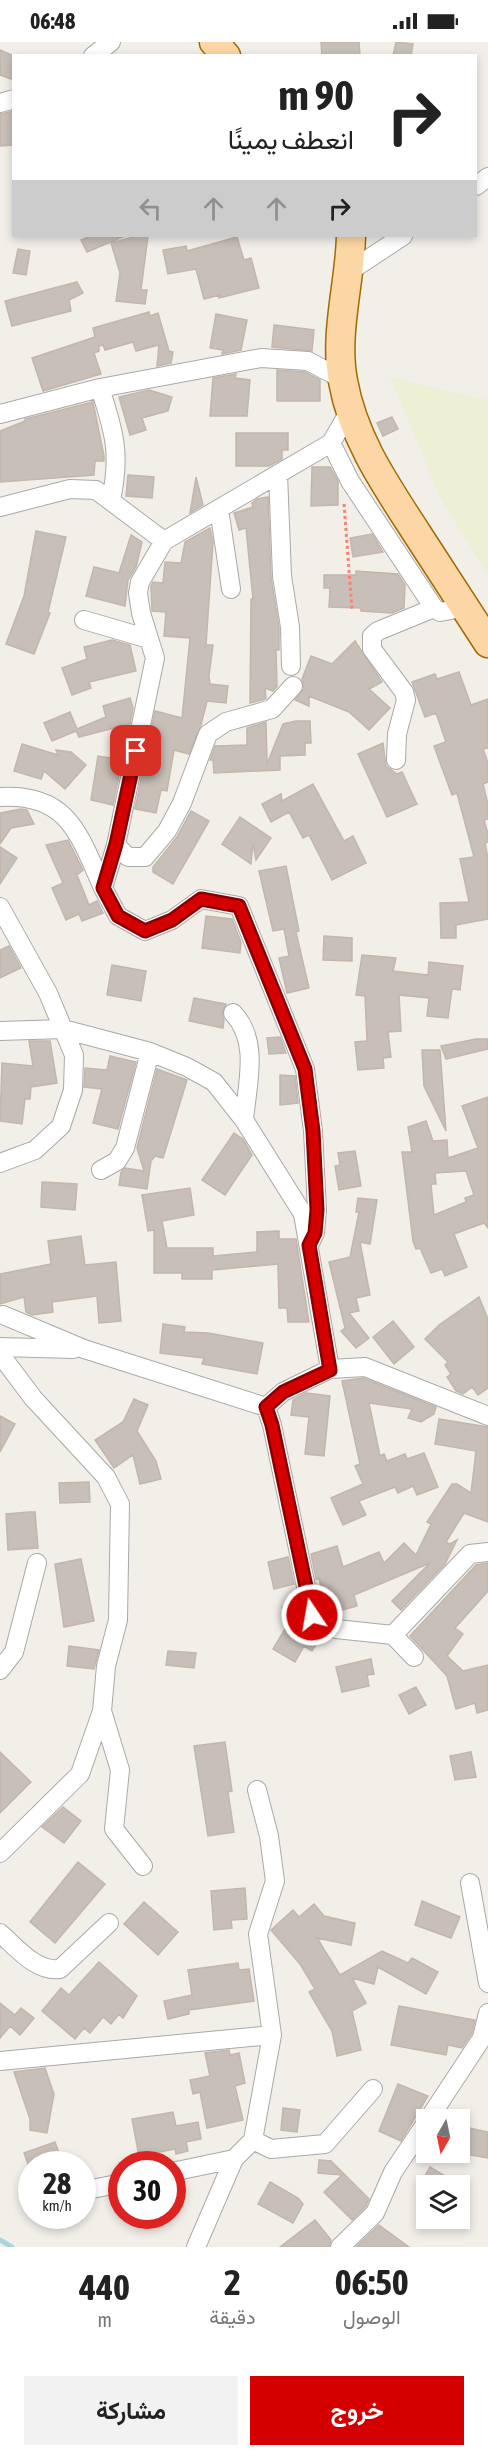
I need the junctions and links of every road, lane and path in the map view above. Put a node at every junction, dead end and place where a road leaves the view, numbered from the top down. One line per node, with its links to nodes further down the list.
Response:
1 (111, 42): 3 (street)
2 (214, 42): 4 (main road)
3 (96, 54)
4 (224, 54)
5 (351, 237): 7 (main road)
6 (402, 237): 7 (street)
7 (350, 272): 8 (main road)
8 (342, 379): 9 (street); 10 (main road)
9 (100, 388): 11 (street); 15 (street)
10 (350, 410): 12 (street); 20 (main road)
11 (0, 414)
12 (331, 443): 13 (street); 20 (street)
13 (278, 474): 17 (street); 25 (street)
14 (343, 495): 21 (path)
15 (111, 500): 16 (street); 18 (street)
16 (0, 507)
17 (219, 509): 18 (street); 19 (street)
18 (164, 542): 23 (street)
19 (231, 589)
20 (448, 605): 24 (main road); 27 (street)
21 (352, 610)
22 (84, 620): 23 (street)
23 (149, 639): 29 (street)
24 (488, 642)
25 (291, 666)
26 (293, 686): 29 (street)
27 (396, 760)
28 (0, 797): 30 (street)
29 (116, 844): 30 (street)
30 (103, 888): 39 (street)
31 (0, 907): 33 (street)
32 (233, 1013): 36 (street)
33 (63, 1029): 34 (street); 35 (street); 37 (street)
34 (0, 1031)
35 (150, 1052): 36 (street); 38 (street)
36 (244, 1120): 39 (street)
37 (0, 1163)
38 (101, 1170)
39 (309, 1245): 44 (street)
40 (3, 1315): 42 (street)
41 (0, 1347): 42 (street)
42 (84, 1350): 45 (street)
43 (0, 1354): 52 (street)
44 (330, 1370): 45 (street); 46 (street)
45 (266, 1407): 49 (street)
46 (488, 1416)
47 (488, 1552): 49 (street)
48 (37, 1563): 51 (street)
49 (393, 1635): 50 (street)
50 (414, 1657)
51 (0, 1670)
52 (102, 1711): 54 (street); 55 (street)
53 (257, 1790): 61 (street)
54 (0, 1853)
55 (144, 1866)
56 (470, 1883): 59 (street)
57 (109, 1923): 58 (street)
58 (0, 1933)
59 (488, 1983)
60 (488, 2013): 64 (street)
61 (272, 2036): 62 (street); 66 (street)
62 (0, 2061)
63 (373, 2089): 66 (street)
64 (435, 2109)
65 (416, 2138): 70 (street)
66 (253, 2140): 67 (street)
67 (234, 2159): 68 (street); 69 (street)
68 (186, 2169)
69 (196, 2247)
70 (340, 2247)

